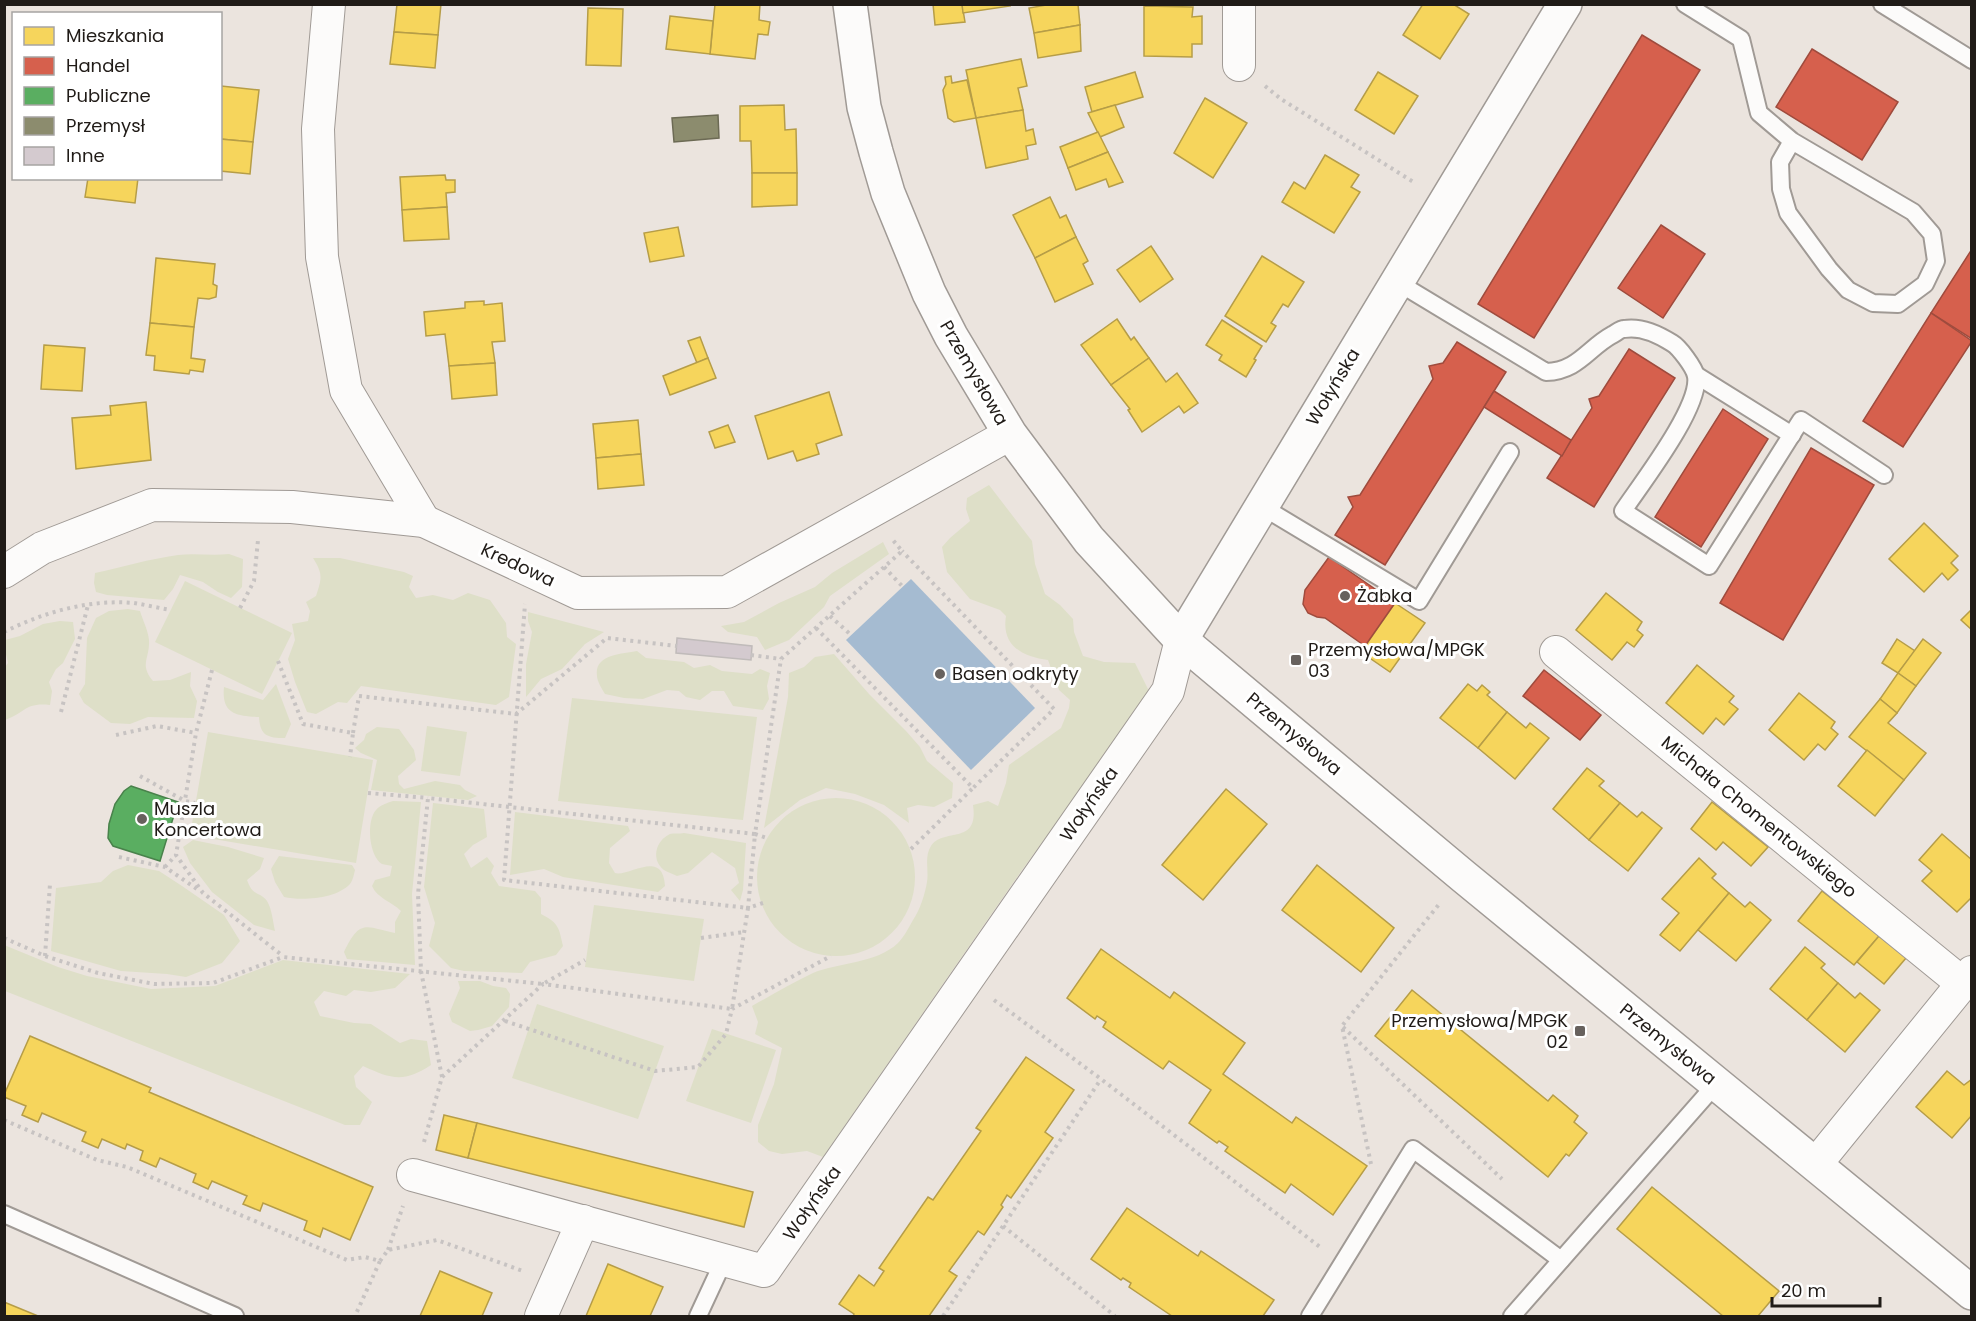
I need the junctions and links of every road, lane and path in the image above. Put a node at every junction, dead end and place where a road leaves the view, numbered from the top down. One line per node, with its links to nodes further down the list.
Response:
1 (329, 4): 18 (street)
2 (850, 4): 13 (main road, Przemysłowa)
3 (1239, 4): 8 (street)
4 (1565, 4): 10 (main road, Wołyńska)
5 (1685, 4): 9 (lane)
6 (1882, 4): 7 (lane)
7 (1971, 60)
8 (1239, 65): 10 (path)
9 (1791, 141): 9 (lane)
10 (1445, 202): 11 (main road, Wołyńska)
11 (1397, 282): 12 (lane); 17 (main road, Wołyńska)
12 (1696, 375): 14 (lane); 14 (lane)
13 (1010, 434): 18 (street, Kredowa); 33 (main road, Przemysłowa)
14 (1792, 435): 16 (lane)
15 (1510, 452): 17 (lane)
16 (1884, 475)
17 (1261, 506): 33 (main road, Wołyńska)
18 (424, 521): 23 (street, Kredowa)
19 (258, 532): 27 (path)
20 (890, 536): 21 (path)
21 (902, 551): 22 (path); 47 (path)
22 (884, 567): 24 (path); 29 (path)
23 (4, 572)
24 (903, 587)
25 (525, 595): 41 (path)
26 (88, 604): 28 (path); 31 (path); 40 (path)
27 (240, 608)
28 (171, 610)
29 (830, 615): 30 (path); 32 (path)
30 (816, 628): 37 (path); 47 (path)
31 (4, 632)
32 (851, 635)
33 (1181, 640): 59 (main road, Przemysłowa); 73 (street, Wołyńska)
34 (676, 646): 41 (path)
35 (1556, 652): 72 (street, Michała Chomentowskiego)
36 (751, 655): 37 (path)
37 (782, 659): 53 (path)
38 (278, 661): 43 (path)
39 (212, 670): 42 (path)
40 (61, 712)
41 (516, 714): 43 (path); 52 (path)
42 (196, 733): 44 (path); 50 (path)
43 (353, 734): 45 (path)
44 (116, 735)
45 (350, 757)
46 (140, 776): 50 (path)
47 (973, 789): 55 (path)
48 (368, 793): 49 (path)
49 (428, 798): 52 (path); 71 (path)
50 (185, 801): 51 (path); 56 (path)
51 (195, 803)
52 (509, 806): 53 (path); 63 (path)
53 (755, 834): 54 (path); 63 (path)
54 (767, 838)
55 (911, 849)
56 (176, 855): 58 (path); 61 (path)
57 (119, 857): 58 (path)
58 (165, 867): 61 (path)
59 (1463, 876): 77 (path); 80 (main road, Przemysłowa)
60 (50, 884): 67 (path)
61 (203, 893): 69 (path)
62 (763, 903): 63 (path)
63 (747, 908): 64 (path)
64 (744, 932): 66 (path); 75 (path)
65 (4, 938): 67 (path)
66 (701, 938)
67 (45, 956): 69 (path)
68 (831, 956): 75 (path)
69 (283, 957): 71 (path)
70 (585, 960): 74 (path)
71 (421, 971): 74 (path); 78 (path)
72 (1967, 977): 82 (street, Michała Chomentowskiego)
73 (967, 980): 79 (path); 92 (street, Wołyńska)
74 (543, 984): 75 (path); 76 (path)
75 (732, 1009): 76 (path)
76 (504, 1020): 78 (path)
77 (1342, 1026): 83 (path); 85 (path)
78 (442, 1077): 84 (path)
79 (1101, 1078): 88 (path); 89 (path)
80 (1716, 1084): 82 (main road, Przemysłowa); 93 (lane)
81 (4, 1120): 91 (path)
82 (1816, 1164): 95 (main road, Przemysłowa)
83 (1371, 1165)
84 (413, 1175): 87 (street, Wołyńska); 90 (path)
85 (1506, 1183)
86 (4, 1214): 96 (lane)
87 (583, 1221): 92 (street, Wołyńska); 94 (street)
88 (1003, 1226): 100 (path); 101 (path)
89 (1326, 1238)
90 (388, 1250): 91 (path); 94 (path)
91 (380, 1260): 97 (path)
92 (724, 1260): 99 (lane)
93 (1561, 1260): 102 (lane); 103 (lane)
94 (556, 1283): 98 (street)
95 (1971, 1293)
96 (235, 1317)
97 (355, 1317)
98 (542, 1317)
99 (698, 1317)
100 (943, 1317)
101 (1115, 1317)
102 (1310, 1317)
103 (1512, 1317)

